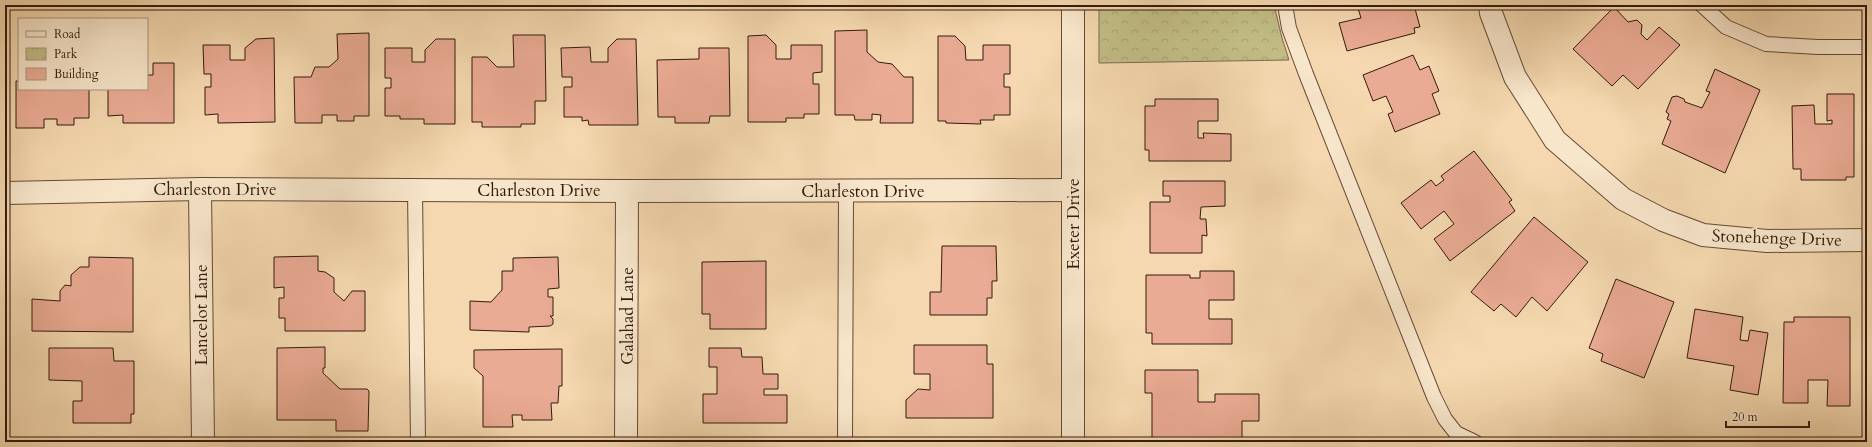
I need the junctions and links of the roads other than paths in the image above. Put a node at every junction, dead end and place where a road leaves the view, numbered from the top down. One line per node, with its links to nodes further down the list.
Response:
1 (1073, 5): 9 (street, Exeter Drive)
2 (1285, 5): 18 (lane)
3 (1490, 5): 12 (street, Stonehenge Drive)
4 (1702, 5): 5 (lane)
5 (1867, 47)
6 (200, 189): 7 (street, Charleston Drive); 11 (street, Charleston Drive); 13 (street, Lancelot Lane)
7 (415, 190): 10 (street, Charleston Drive); 14 (lane)
8 (846, 190): 9 (street, Charleston Drive); 10 (street, Charleston Drive); 16 (lane)
9 (1073, 190): 17 (street, Exeter Drive)
10 (627, 191): 15 (street, Galahad Lane)
11 (5, 193)
12 (1867, 240)
13 (202, 442)
14 (418, 442)
15 (626, 442)
16 (845, 442)
17 (1073, 442)
18 (1475, 442)

